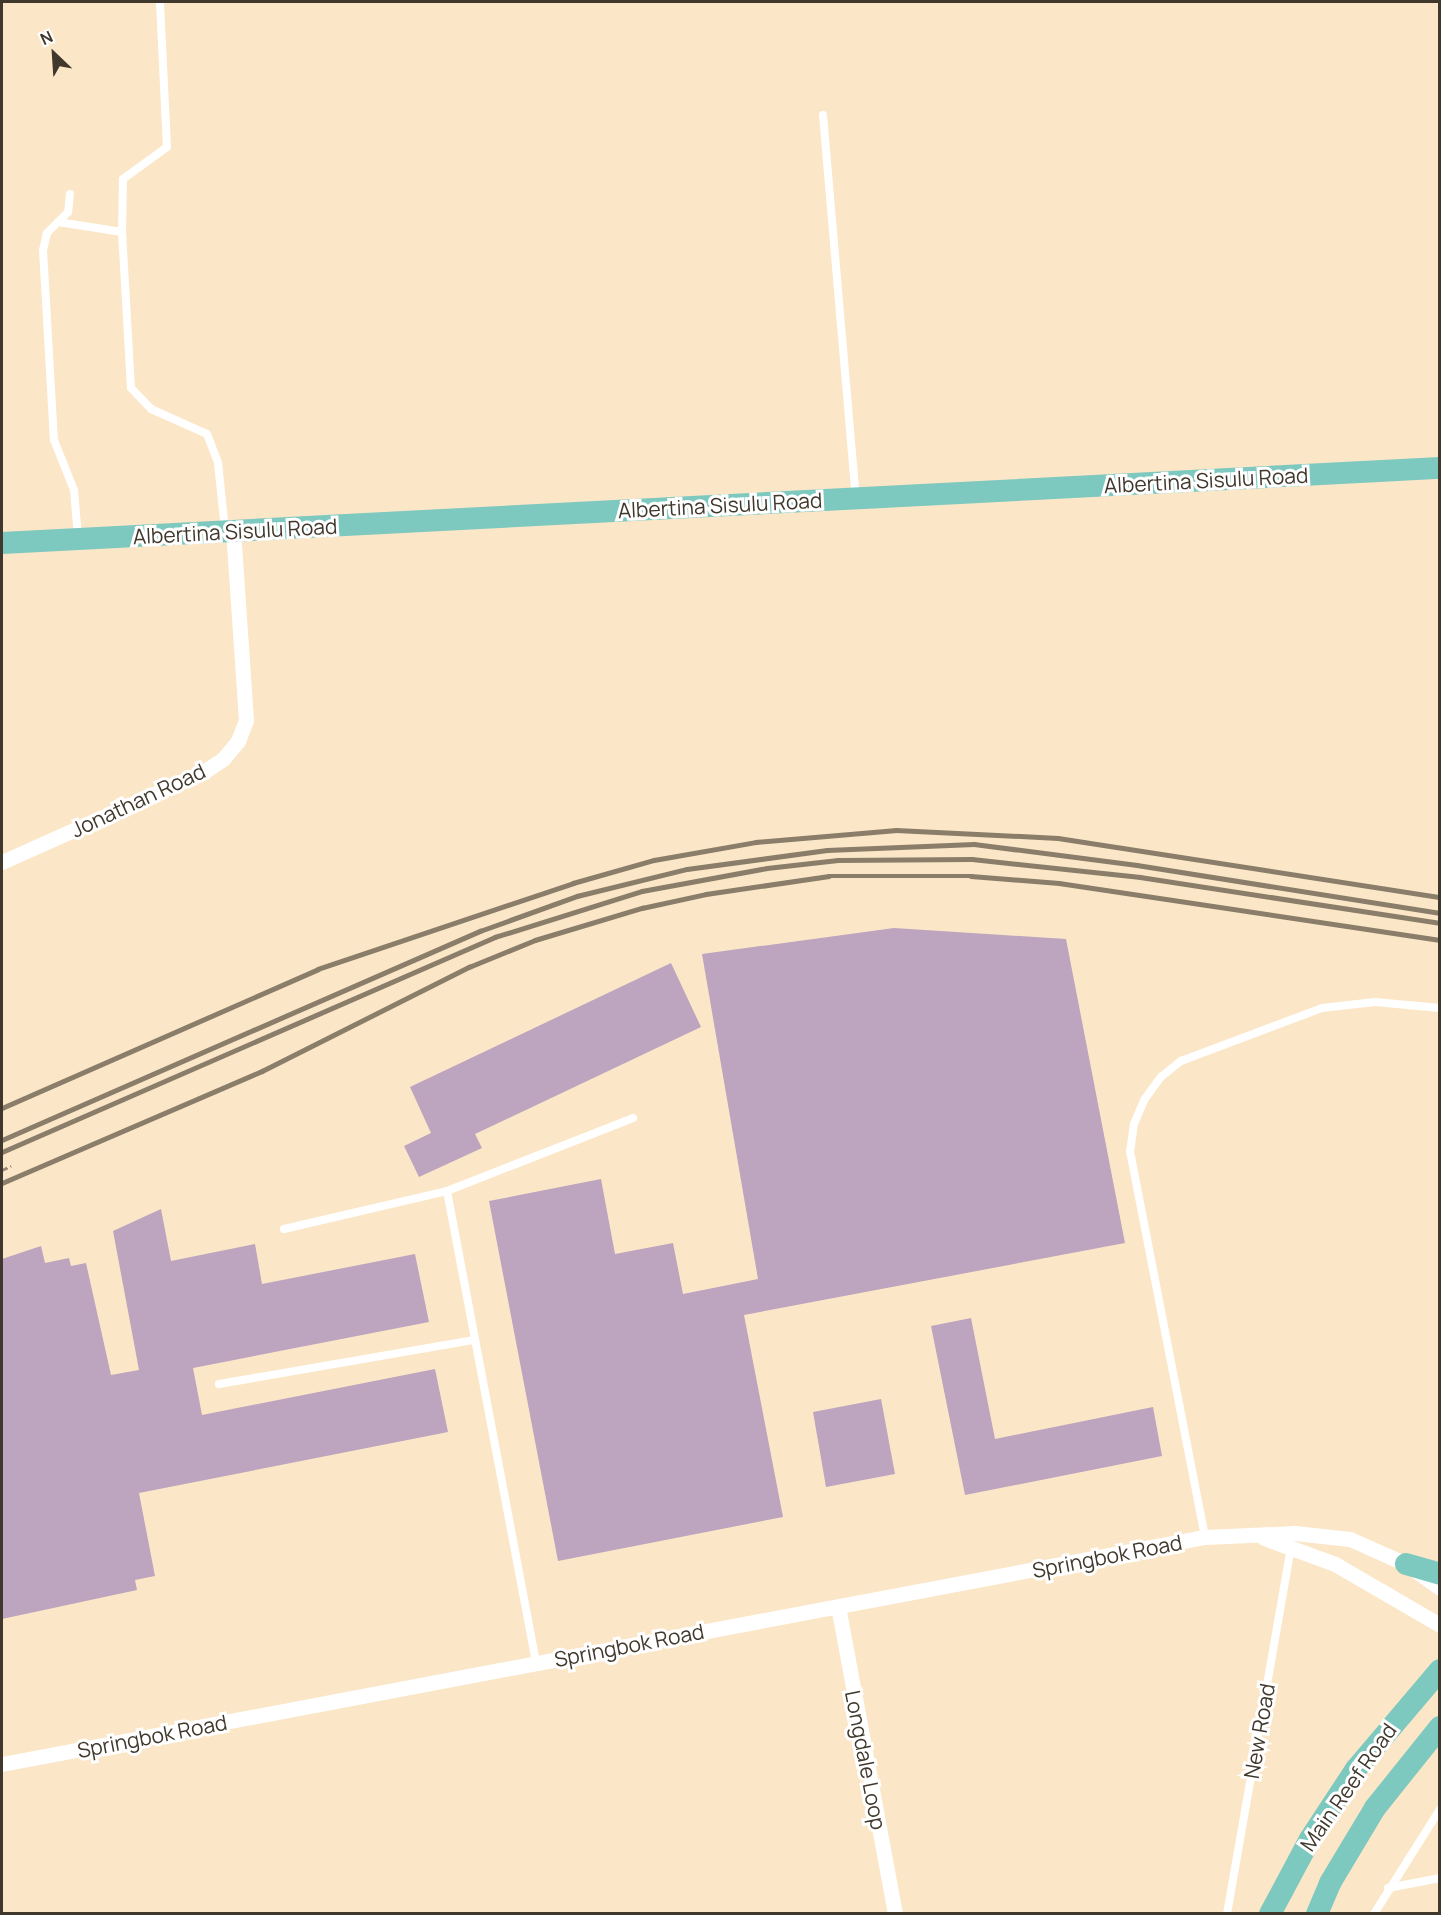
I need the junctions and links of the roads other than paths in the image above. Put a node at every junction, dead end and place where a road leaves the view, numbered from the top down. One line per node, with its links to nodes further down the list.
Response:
1 (160, 2): 5 (lane)
2 (823, 115): 7 (lane)
3 (70, 194): 4 (lane)
4 (58, 222): 5 (lane); 9 (lane)
5 (122, 232): 8 (lane)
6 (1440, 468): 7 (main road, Albertina Sisulu Road)
7 (856, 498): 8 (main road, Albertina Sisulu Road)
8 (229, 531): 9 (main road, Albertina Sisulu Road); 11 (street, Jonathan Road)
9 (78, 539): 10 (main road, Albertina Sisulu Road)
10 (2, 543)
11 (2, 862)
12 (1440, 1008): 19 (lane)
13 (633, 1118): 14 (lane)
14 (447, 1191): 15 (lane); 16 (lane)
15 (284, 1229)
16 (474, 1340): 17 (lane); 26 (lane)
17 (219, 1384)
18 (1258, 1535): 19 (street, Springbok Road); 20 (street, Springbok Road); 21 (street, Springbok Road)
19 (1205, 1538): 24 (street, Springbok Road)
20 (1291, 1548): 25 (street, Springbok Road); 34 (lane, New Road)
21 (1406, 1564): 22 (main road); 23 (street, Springbok Road)
22 (1440, 1575)
23 (1440, 1588)
24 (838, 1606): 26 (street, Springbok Road); 33 (street, Longdale Loop)
25 (1440, 1625)
26 (536, 1663): 29 (street, Springbok Road)
27 (1440, 1670): 35 (main road, Main Reef Road)
28 (1440, 1727): 36 (main road, Main Reef Road)
29 (2, 1764)
30 (1440, 1809): 32 (lane)
31 (1440, 1878): 32 (lane)
32 (1388, 1888): 37 (lane)
33 (895, 1914)
34 (1227, 1914)
35 (1270, 1914)
36 (1317, 1914)
37 (1374, 1914)

